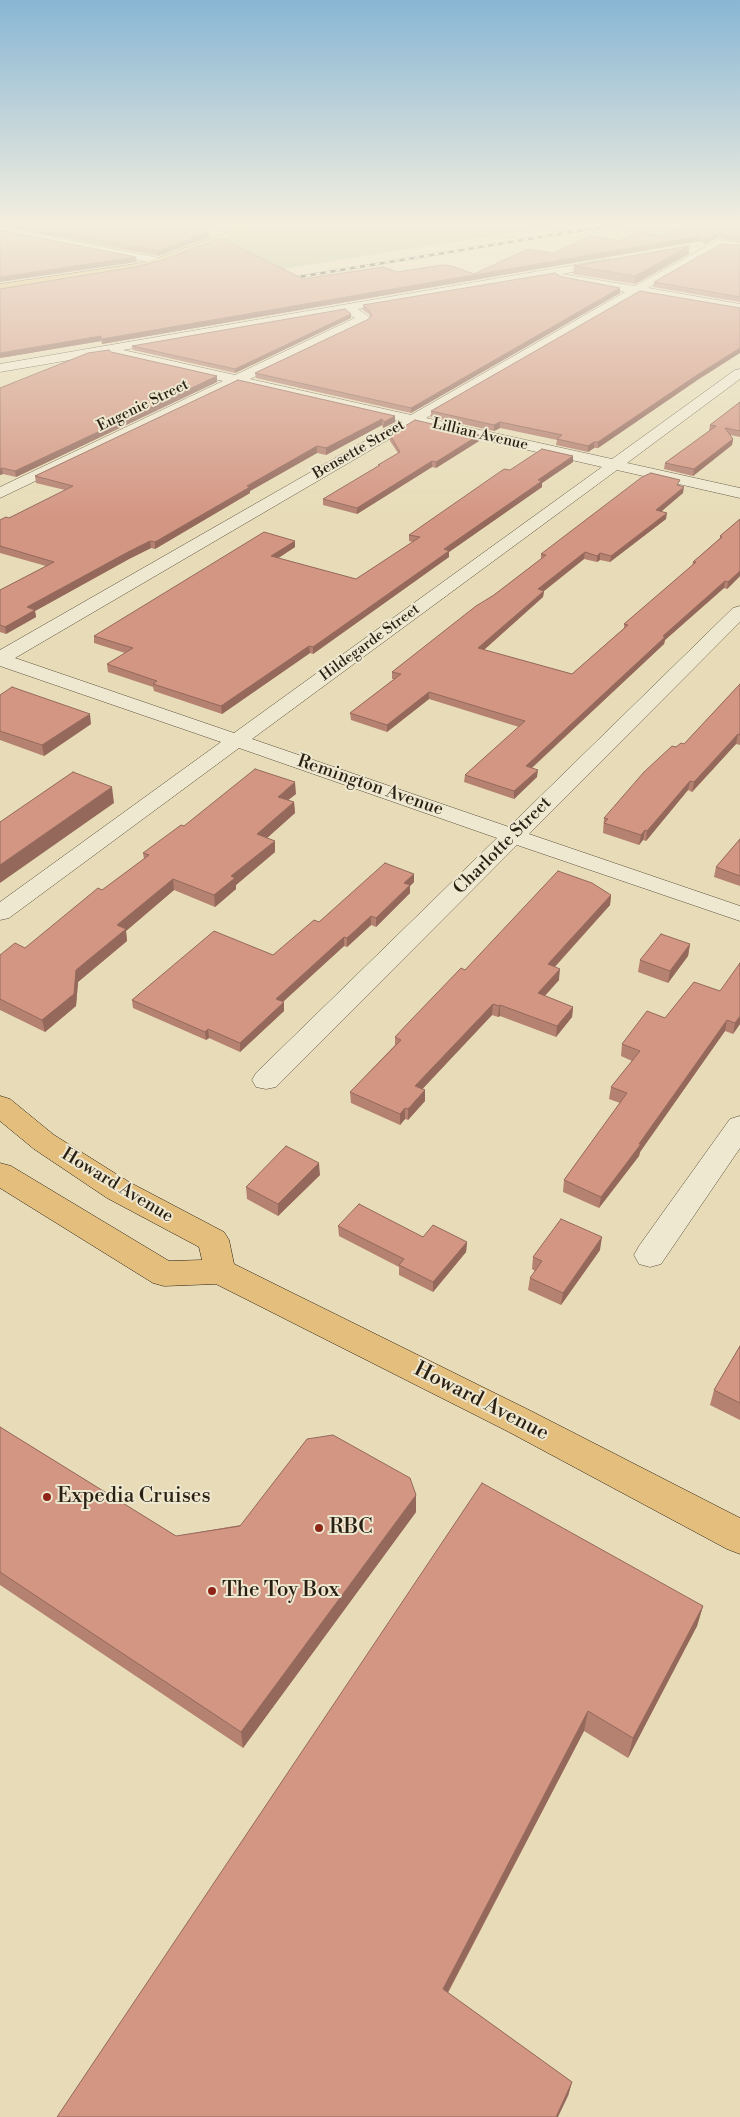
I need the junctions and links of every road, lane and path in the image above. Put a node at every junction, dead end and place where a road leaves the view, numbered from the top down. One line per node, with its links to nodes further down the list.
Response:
1 (273, 321): 4 (street)
2 (358, 321): 9 (street, Eugenie Street)
3 (584, 321): 10 (street, Bensette Street)
4 (103, 350): 5 (street); 9 (street, Lillian Avenue)
5 (42, 361): 6 (street); 8 (street)
6 (0, 368)
7 (740, 373): 11 (street, Hildegarde Street)
8 (0, 377)
9 (236, 380): 10 (street, Lillian Avenue); 12 (street, Eugenie Street)
10 (413, 419): 11 (street, Lillian Avenue); 15 (street, Bensette Street)
11 (615, 465): 13 (street, Lillian Avenue); 16 (street, Hildegarde Street)
12 (0, 493)
13 (740, 493)
14 (740, 612): 17 (street, Charlotte Street)
15 (0, 658): 16 (street, Remington Avenue)
16 (237, 740): 17 (street, Remington Avenue); 18 (street, Hildegarde Street)
17 (513, 836): 19 (street, Remington Avenue); 20 (street, Charlotte Street)
18 (0, 913)
19 (740, 914)
20 (266, 1080)
21 (0, 1106): 25 (main road, Howard Avenue)
22 (740, 1126): 24 (street)
23 (0, 1174): 25 (main road)
24 (650, 1255)
25 (220, 1270): 26 (main road, Howard Avenue)
26 (740, 1537)

